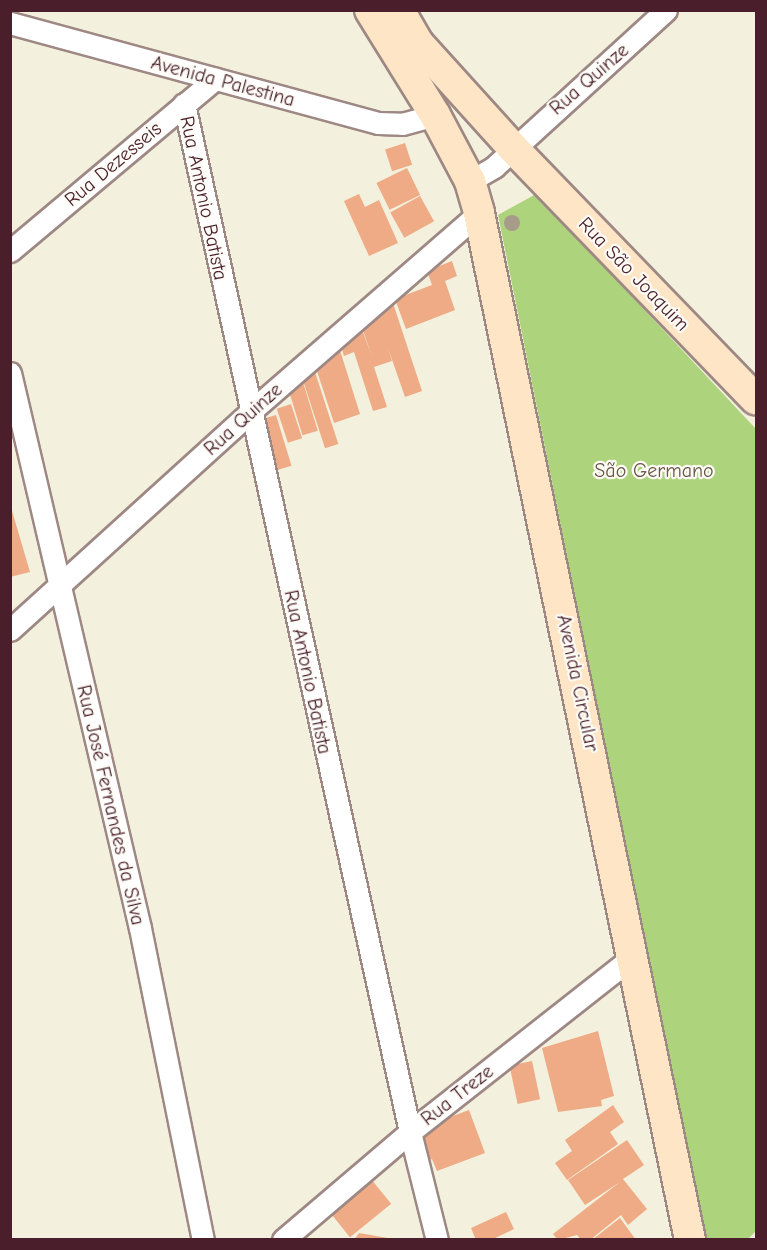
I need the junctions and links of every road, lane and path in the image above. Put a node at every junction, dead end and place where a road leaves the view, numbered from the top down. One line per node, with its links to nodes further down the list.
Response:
1 (370, 10): 7 (main road, Avenida Circular)
2 (399, 10): 8 (main road, Rua São Joaquim)
3 (666, 10): 8 (street, Rua Quinze)
4 (10, 23): 5 (street, Avenida Palestina)
5 (215, 79): 6 (street, Rua Dezesseis); 7 (street, Avenida Palestina)
6 (184, 104): 11 (street, Rua Dezesseis); 14 (street, Rua Antonio Batista)
7 (435, 115): 9 (main road, Avenida Circular)
8 (512, 147): 9 (street); 13 (main road, Rua São Joaquim)
9 (470, 181): 10 (main road, Avenida Circular)
10 (479, 213): 14 (street, Rua Quinze); 17 (main road, Avenida Circular)
11 (10, 251)
12 (10, 373): 15 (street, Rua José Fernandes da Silva)
13 (753, 391)
14 (250, 412): 15 (street, Rua Quinze); 18 (street, Rua Antonio Batista)
15 (60, 585): 16 (street, Rua Quinze); 19 (street, Rua José Fernandes da Silva)
16 (10, 630)
17 (635, 955): 18 (street, Rua Treze); 22 (main road, Avenida Circular)
18 (410, 1132): 20 (street, Rua Treze); 21 (street, Rua Antonio Batista)
19 (203, 1239)
20 (283, 1239)
21 (437, 1239)
22 (690, 1239)

